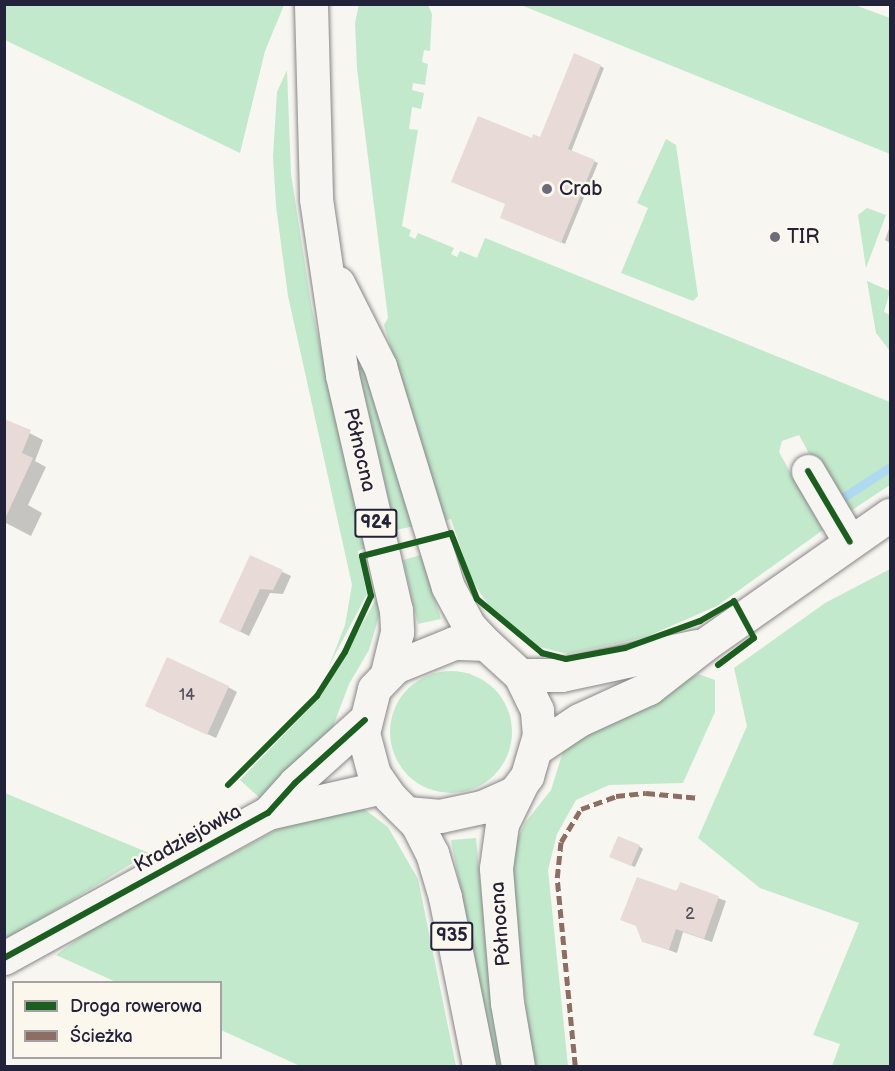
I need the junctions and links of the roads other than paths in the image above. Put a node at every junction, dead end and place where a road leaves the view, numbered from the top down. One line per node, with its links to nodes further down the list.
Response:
1 (311, 4): 2 (main road, Północna / 924)
2 (327, 262): 6 (main road, Północna / 924); 8 (main road, Północna / 924)
3 (808, 471): 5 (main road)
4 (891, 515): 5 (main road)
5 (850, 542): 7 (main road)
6 (486, 644): 8 (main road); 9 (main road, 924)
7 (704, 645): 9 (main road); 11 (main road)
8 (387, 673): 10 (main road, 924)
9 (520, 675): 11 (main road, 924)
10 (365, 720): 13 (main road, 924); 14 (main road, Kradziejówka)
11 (537, 748): 12 (main road, 924)
12 (521, 785): 15 (main road); 18 (main road, Północna / 935)
13 (382, 787): 14 (main road, Kradziejówka); 15 (main road, 924)
14 (268, 813): 16 (main road, Kradziejówka)
15 (407, 813): 17 (main road, 935)
16 (4, 958)
17 (478, 1066)
18 (519, 1066)

